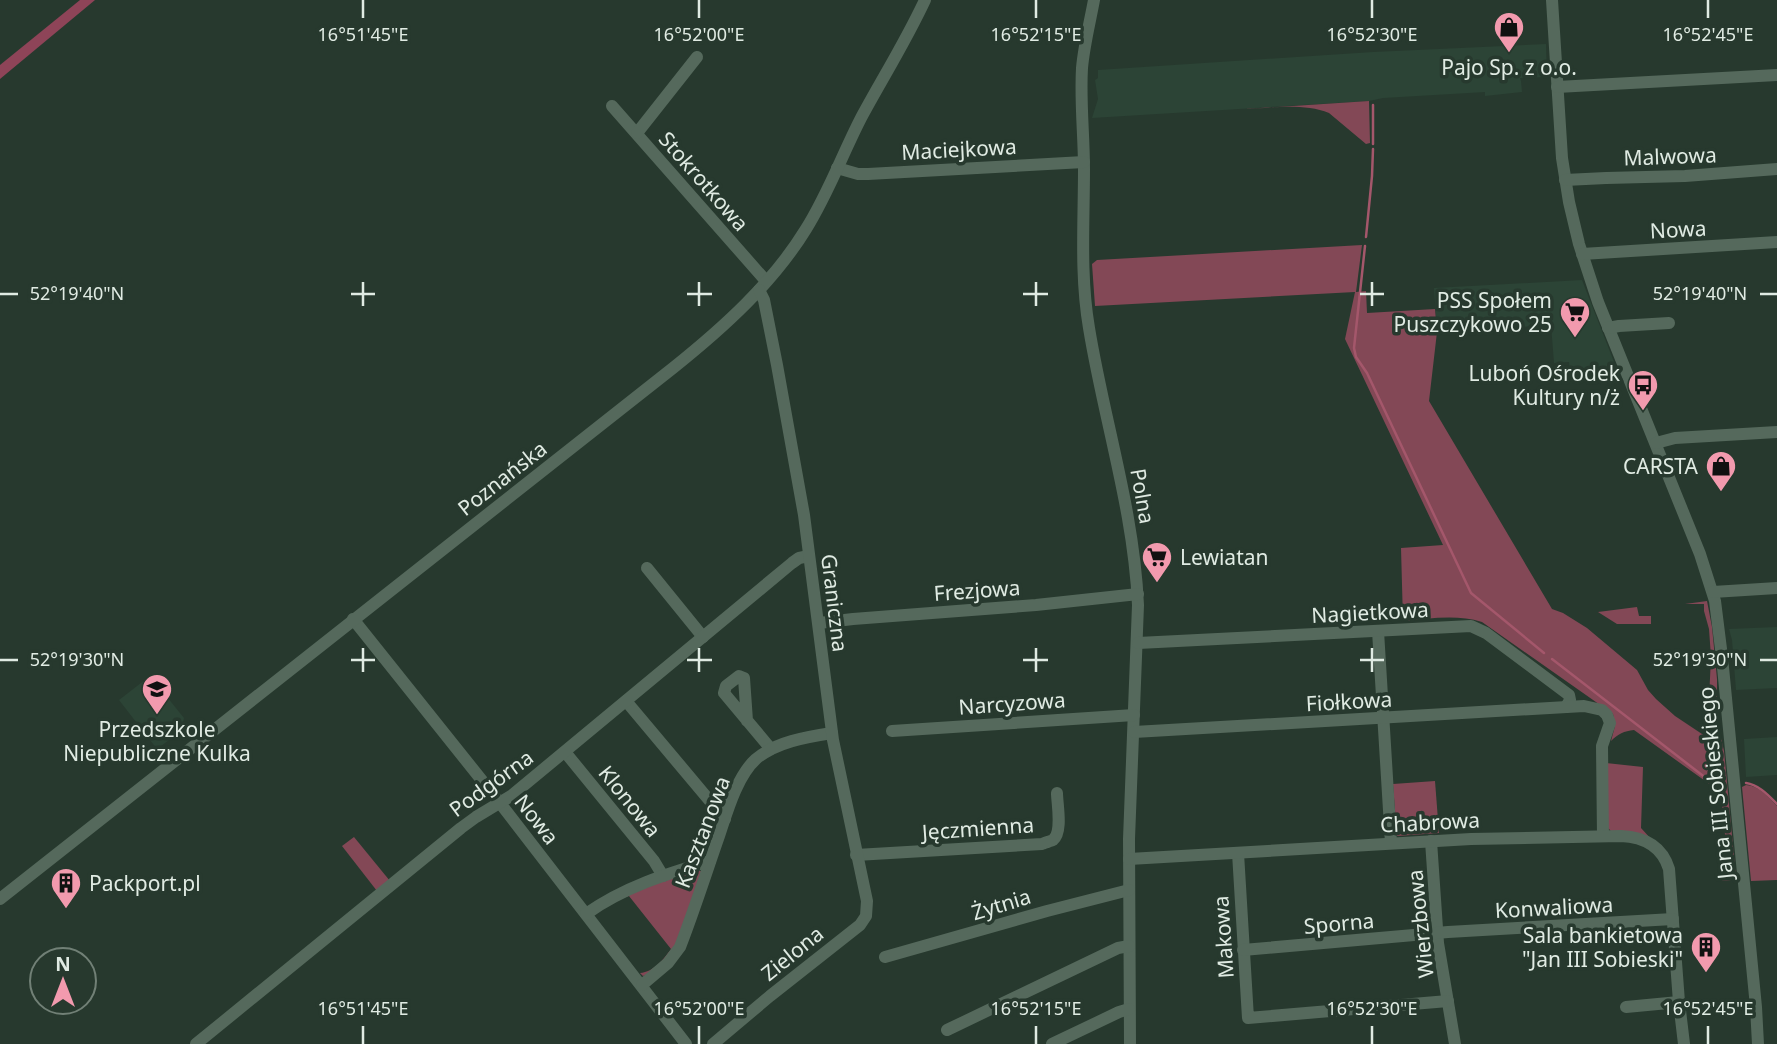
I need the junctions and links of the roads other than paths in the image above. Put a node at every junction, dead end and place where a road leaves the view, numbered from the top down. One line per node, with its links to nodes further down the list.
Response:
1 (925, 0): 10 (street, Poznańska)
2 (1094, 0): 9 (street, Polna)
3 (1552, 0): 6 (street, Jana III Sobieskiego)
4 (696, 57): 8 (street)
5 (1777, 75): 6 (street)
6 (1557, 87): 12 (street, Jana III Sobieskiego)
7 (612, 106): 8 (street, Stokrotkowa)
8 (637, 133): 15 (street, Stokrotkowa)
9 (1084, 162): 10 (street, Maciejkowa); 24 (street, Polna)
10 (837, 168): 15 (street, Poznańska)
11 (1777, 169): 12 (street, Malwowa)
12 (1565, 180): 14 (street, Jana III Sobieskiego)
13 (1777, 242): 14 (street, Nowa)
14 (1582, 254): 17 (street, Jana III Sobieskiego)
15 (762, 286): 20 (street, Graniczna); 25 (street, Poznańska)
16 (1669, 323): 17 (street)
17 (1608, 328): 19 (street, Jana III Sobieskiego)
18 (1777, 432): 19 (street)
19 (1656, 443): 23 (street, Jana III Sobieskiego)
20 (809, 556): 26 (street, Graniczna); 28 (street, Podgórna)
21 (647, 568): 28 (street)
22 (1777, 588): 23 (street)
23 (1713, 592): 73 (street, Jana III Sobieskiego)
24 (1138, 594): 26 (street, Frezjowa); 29 (street, Polna)
25 (353, 619): 41 (street, Nowa); 52 (street, Poznańska)
26 (818, 623): 36 (street, Graniczna)
27 (1378, 631): 29 (street, Nagietkowa); 31 (street, Nagietkowa); 33 (street)
28 (703, 637): 30 (street, Podgórna)
29 (1138, 643): 32 (street, Polna)
30 (626, 701): 39 (street, Podgórna); 42 (street)
31 (1566, 707): 33 (street, Fiołkowa); 43 (street, Fiołkowa)
32 (1134, 715): 35 (street, Narcyzowa); 37 (street, Polna)
33 (1384, 718): 37 (street, Fiołkowa); 45 (street)
34 (747, 721): 38 (street)
35 (892, 730)
36 (832, 733): 38 (street, Kasztanowa); 47 (street, Graniczna)
37 (1133, 733): 48 (street, Polna)
38 (771, 749): 42 (street, Kasztanowa)
39 (565, 752): 41 (street, Podgórna); 50 (street, Klonowa)
40 (1056, 793): 47 (street, Jęczmienna)
41 (500, 803): 53 (street, Nowa); 66 (street, Podgórna)
42 (725, 819): 49 (street, Kasztanowa)
43 (1603, 836): 44 (street, Chabrowa); 54 (street, Chabrowa)
44 (1432, 841): 45 (street, Chabrowa); 56 (street, Wierzbowa)
45 (1391, 843): 46 (street, Chabrowa)
46 (1238, 853): 48 (street, Chabrowa); 58 (street, Makowa)
47 (856, 855): 55 (street, Graniczna)
48 (1129, 859): 51 (street, Polna)
49 (710, 861): 50 (street); 60 (street, Kasztanowa)
50 (663, 876): 53 (street)
51 (1129, 890): 57 (street, Polna); 59 (street, Żytnia)
52 (0, 899)
53 (586, 914): 60 (street, Nowa)
54 (1673, 919): 56 (street, Konwaliowa); 62 (street, Chabrowa)
55 (863, 920): 68 (street, Zielona)
56 (1437, 933): 58 (street, Sporna); 61 (street, Wierzbowa)
57 (1129, 946): 64 (street, Polna); 65 (street)
58 (1243, 950): 61 (street, Makowa)
59 (885, 957)
60 (642, 985): 67 (street, Nowa)
61 (1448, 1001): 71 (street, Wierzbowa)
62 (1679, 1002): 63 (street); 72 (street, Chabrowa)
63 (1626, 1007)
64 (1129, 1009): 69 (street); 70 (street, Polna)
65 (947, 1030)
66 (196, 1044)
67 (687, 1044)
68 (713, 1044)
69 (1052, 1044)
70 (1130, 1044)
71 (1455, 1044)
72 (1684, 1044)
73 (1758, 1044)

